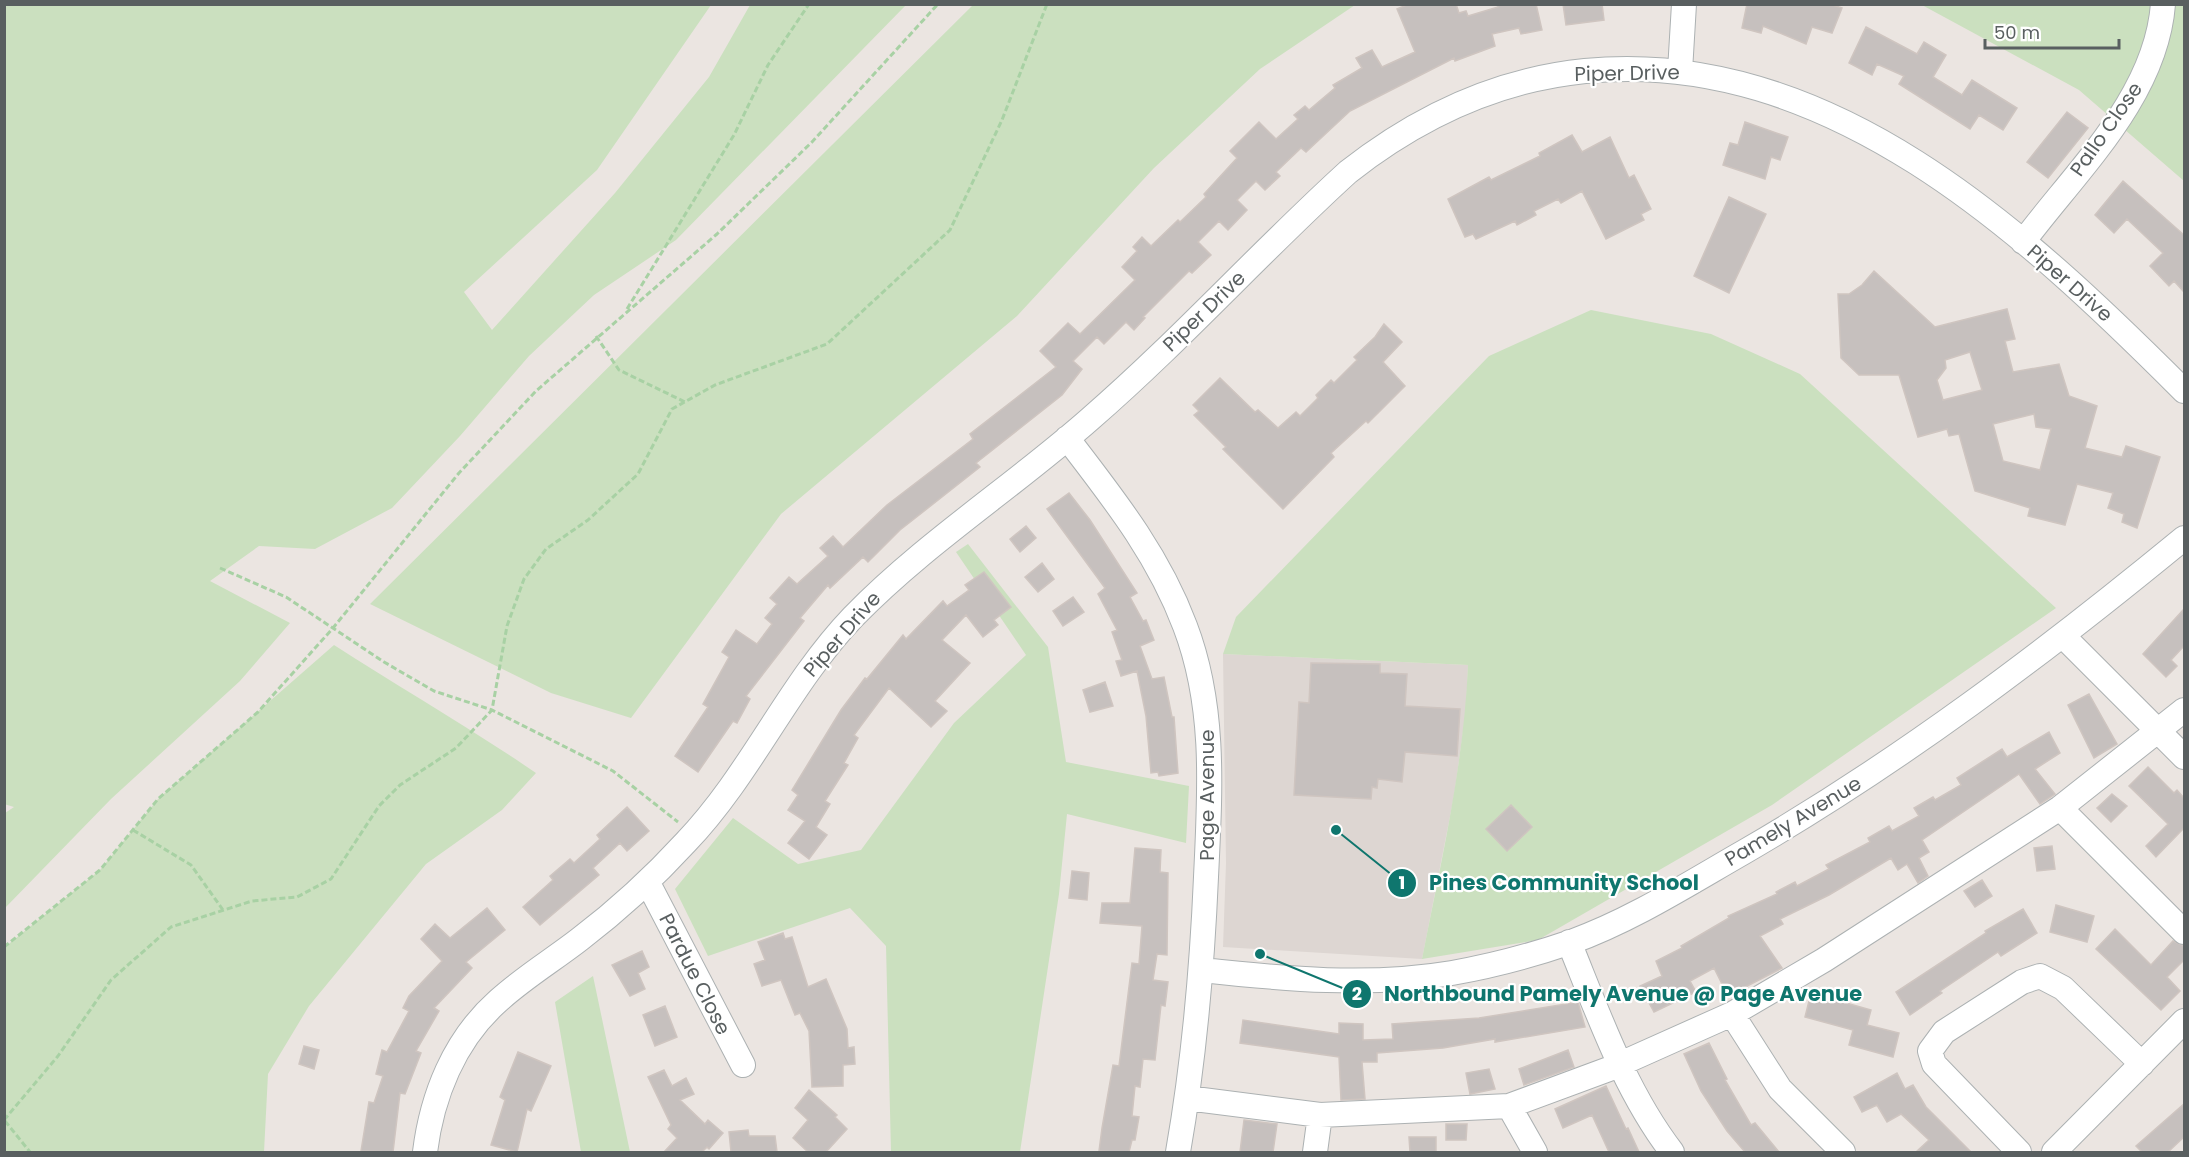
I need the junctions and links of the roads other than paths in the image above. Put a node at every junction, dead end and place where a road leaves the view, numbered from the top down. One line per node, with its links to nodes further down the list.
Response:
1 (1684, 4): 3 (street)
2 (2163, 4): 4 (street, Pallo Close)
3 (1680, 71): 4 (street, Piper Drive); 6 (street, Piper Drive)
4 (2023, 242): 5 (street, Piper Drive)
5 (2184, 391)
6 (1067, 438): 13 (street, Piper Drive); 16 (street, Page Avenue)
7 (2184, 538): 8 (street, Pamely Avenue)
8 (2064, 637): 10 (street); 15 (street, Pamely Avenue)
9 (2184, 710): 10 (street)
10 (2159, 732): 11 (street); 12 (street)
11 (2184, 757)
12 (2060, 808): 14 (street); 17 (street)
13 (648, 883): 21 (street, Pardue Close); 25 (street, Piper Drive)
14 (2184, 932)
15 (1569, 942): 16 (street, Pamely Avenue); 19 (street)
16 (1202, 970): 22 (street, Page Avenue)
17 (1732, 1014): 19 (street); 30 (street)
18 (2184, 1021): 20 (street)
19 (1621, 1063): 23 (street); 29 (street)
20 (2142, 1064): 31 (street); 32 (street)
21 (743, 1065)
22 (1187, 1098): 24 (street); 26 (street, Page Avenue)
23 (1509, 1106): 24 (street); 28 (street)
24 (1320, 1115): 27 (street)
25 (425, 1152)
26 (1178, 1152)
27 (1315, 1152)
28 (1534, 1152)
29 (1672, 1152)
30 (1843, 1152)
31 (2019, 1152)
32 (2054, 1152)

